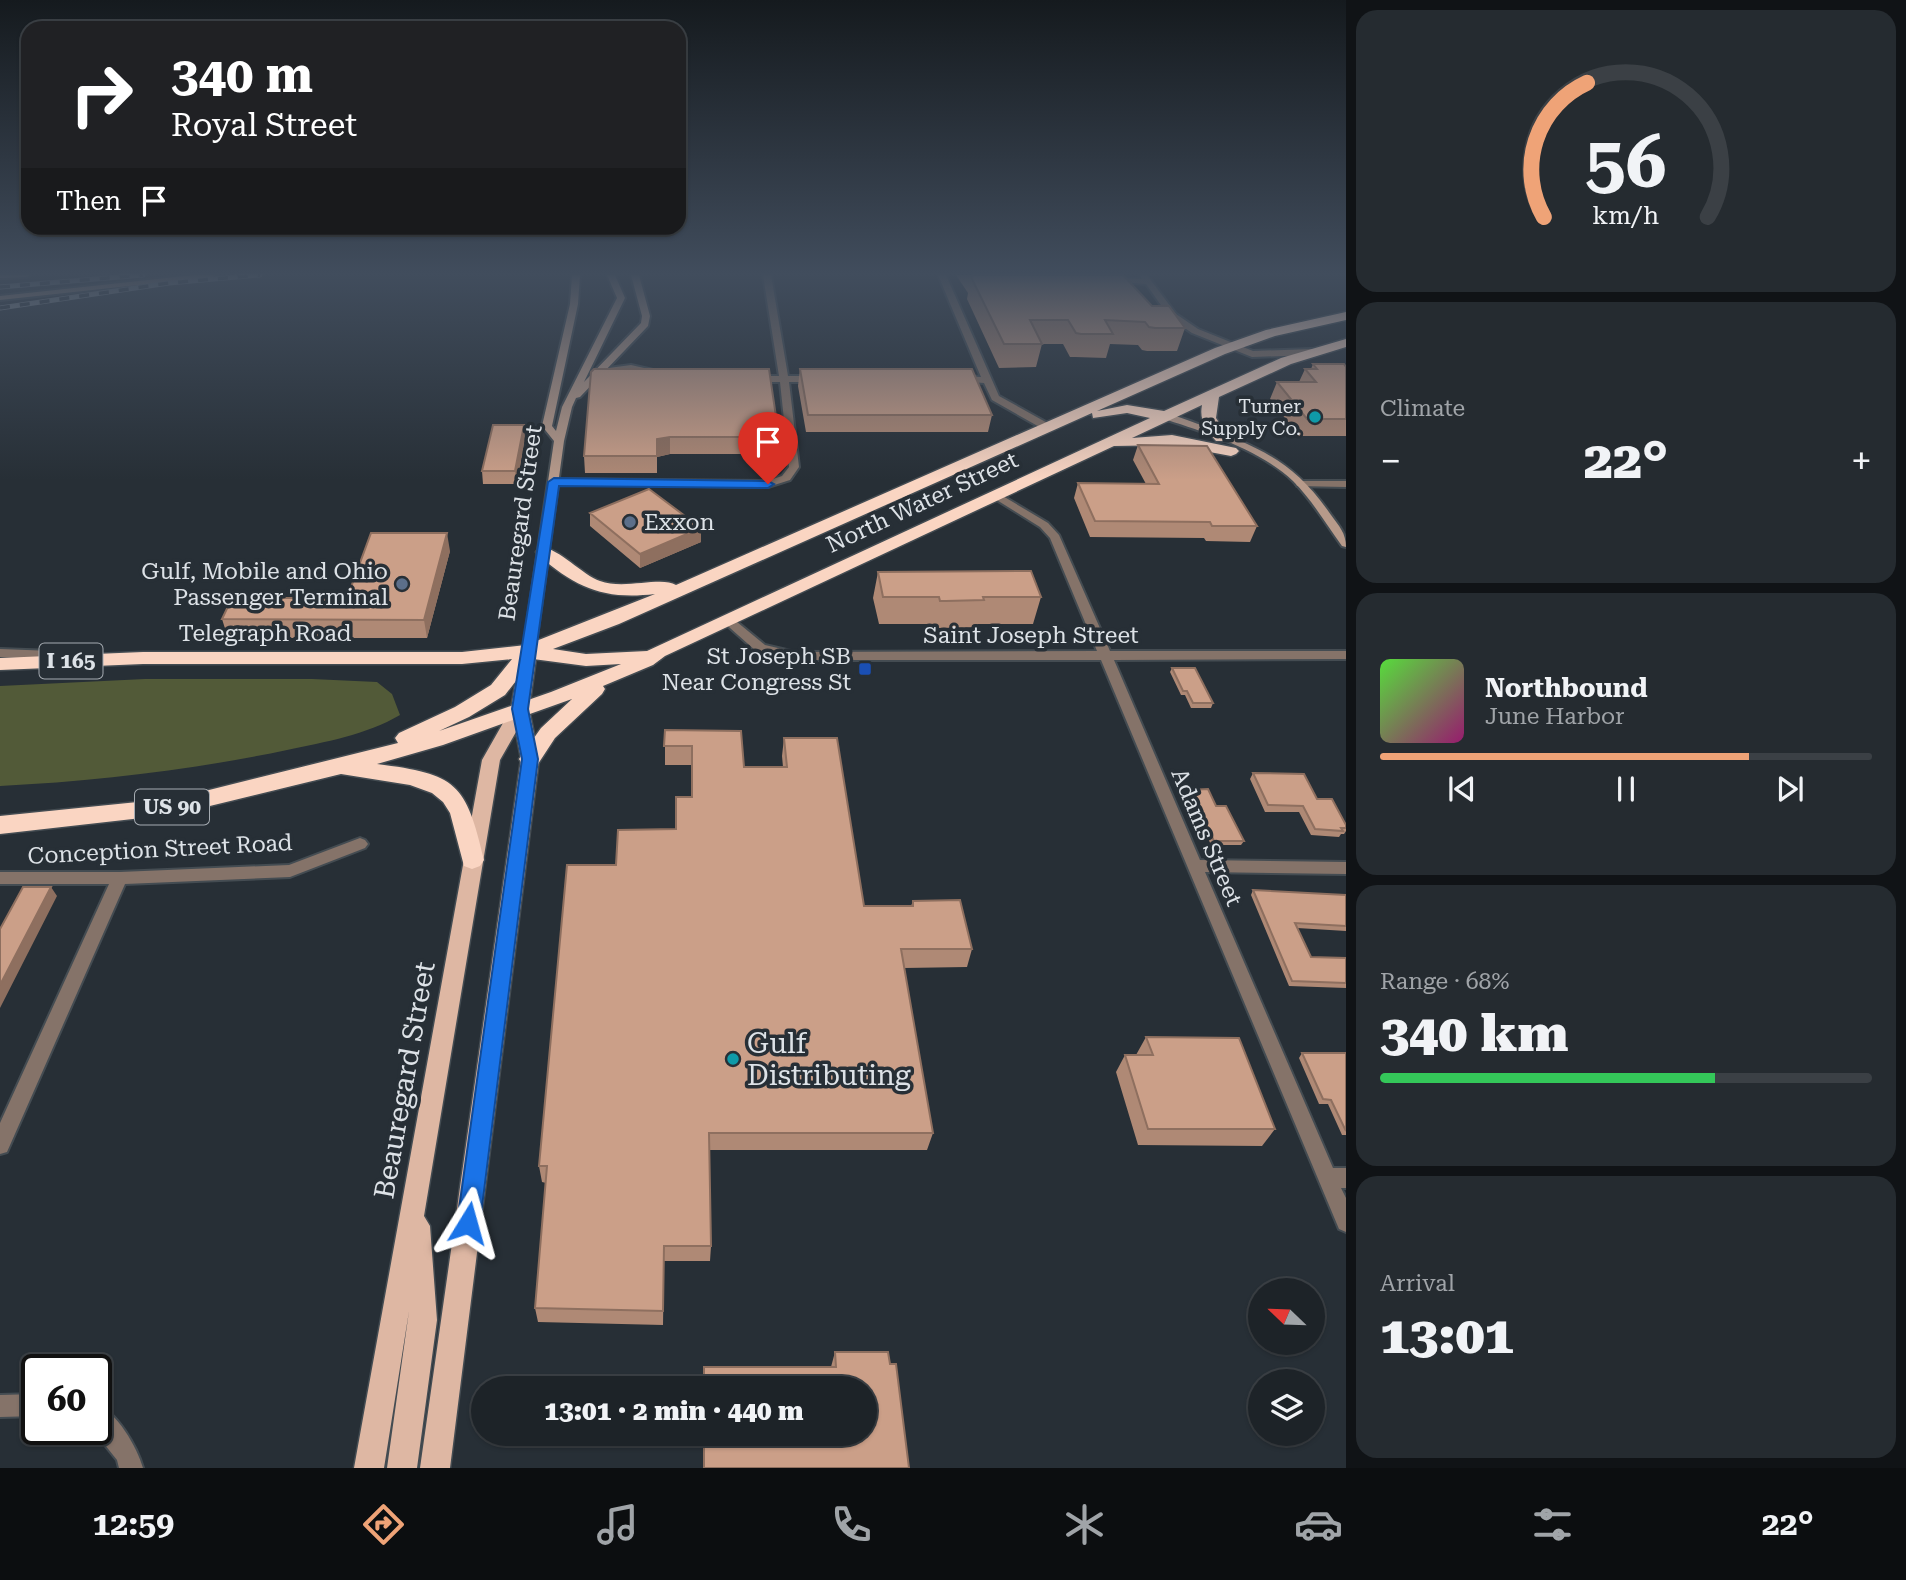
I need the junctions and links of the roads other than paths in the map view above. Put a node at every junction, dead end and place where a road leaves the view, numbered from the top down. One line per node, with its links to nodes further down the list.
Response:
1 (565, 344): 23 (street)
2 (598, 344): 20 (street, Beauregard Street)
3 (627, 344): 12 (street)
4 (778, 344): 15 (street)
5 (971, 344): 18 (street)
6 (1225, 344): 9 (street)
7 (1238, 344): 9 (highway, North Water Street)
8 (1344, 344): 10 (highway, North Water Street)
9 (1230, 346): 10 (street); 11 (highway, North Water Street)
10 (1313, 352): 19 (highway, North Water Street)
11 (1215, 353): 21 (highway); 22 (highway, North Water Street)
12 (599, 373): 13 (street); 20 (street)
13 (677, 377)
14 (947, 378): 18 (street)
15 (784, 379): 16 (street); 17 (street); 27 (street)
16 (825, 379)
17 (738, 380)
18 (987, 380): 22 (street)
19 (1213, 394): 21 (highway, North Water Street); 25 (highway)
20 (567, 407): 23 (street, Beauregard Street)
21 (1164, 416): 24 (highway, North Water Street); 25 (street); 26 (highway)
22 (1047, 427): 26 (highway, North Water Street)
23 (559, 441): 27 (street, Beauregard Street)
24 (1104, 444): 25 (highway); 30 (highway, North Water Street)
25 (1226, 445): 28 (street)
26 (965, 463): 33 (highway, North Water Street)
27 (554, 482): 32 (street, Beauregard Street)
28 (1301, 484): 29 (street); 31 (street)
29 (1346, 484)
30 (996, 495): 34 (highway, North Water Street); 39 (street, Adams Street)
31 (1346, 544)
32 (545, 552): 33 (highway); 35 (street, Beauregard Street)
33 (688, 585): 35 (highway, North Water Street)
34 (727, 621): 36 (highway, North Water Street); 39 (street, Saint Joseph Street)
35 (529, 651): 36 (highway); 40 (highway, Telegraph Road); 43 (main road, Beauregard Street); 45 (highway)
36 (658, 652): 42 (highway, North Water Street)
37 (0, 653): 40 (street, Telegraph Road)
38 (1346, 655): 39 (street, Saint Joseph Street)
39 (1104, 656): 49 (street, Adams Street)
40 (143, 658): 41 (highway, I 165)
41 (0, 664)
42 (623, 672): 43 (highway, North Water Street); 44 (highway)
43 (520, 709): 44 (main road, Beauregard Street); 45 (highway, North Water Street); 48 (main road, Beauregard Street)
44 (530, 759): 63 (main road, Beauregard Street)
45 (340, 767): 46 (highway, US 90); 48 (highway, US 90)
46 (0, 825)
47 (360, 844): 52 (street, Conception Street Road)
48 (471, 860): 55 (main road, Beauregard Street / US 90)
49 (1195, 866): 50 (street); 54 (street, Adams Street)
50 (1346, 868)
51 (0, 878): 52 (street, Conception Street Road)
52 (120, 878): 53 (street)
53 (0, 1145)
54 (1336, 1178): 56 (street, Adams Street)
55 (415, 1194): 61 (main road, Beauregard Street / US 90); 62 (main road)
56 (1346, 1222)
57 (21, 1405): 58 (street)
58 (0, 1406)
59 (112, 1435): 60 (street)
60 (131, 1468)
61 (369, 1468)
62 (402, 1468)
63 (435, 1468)

